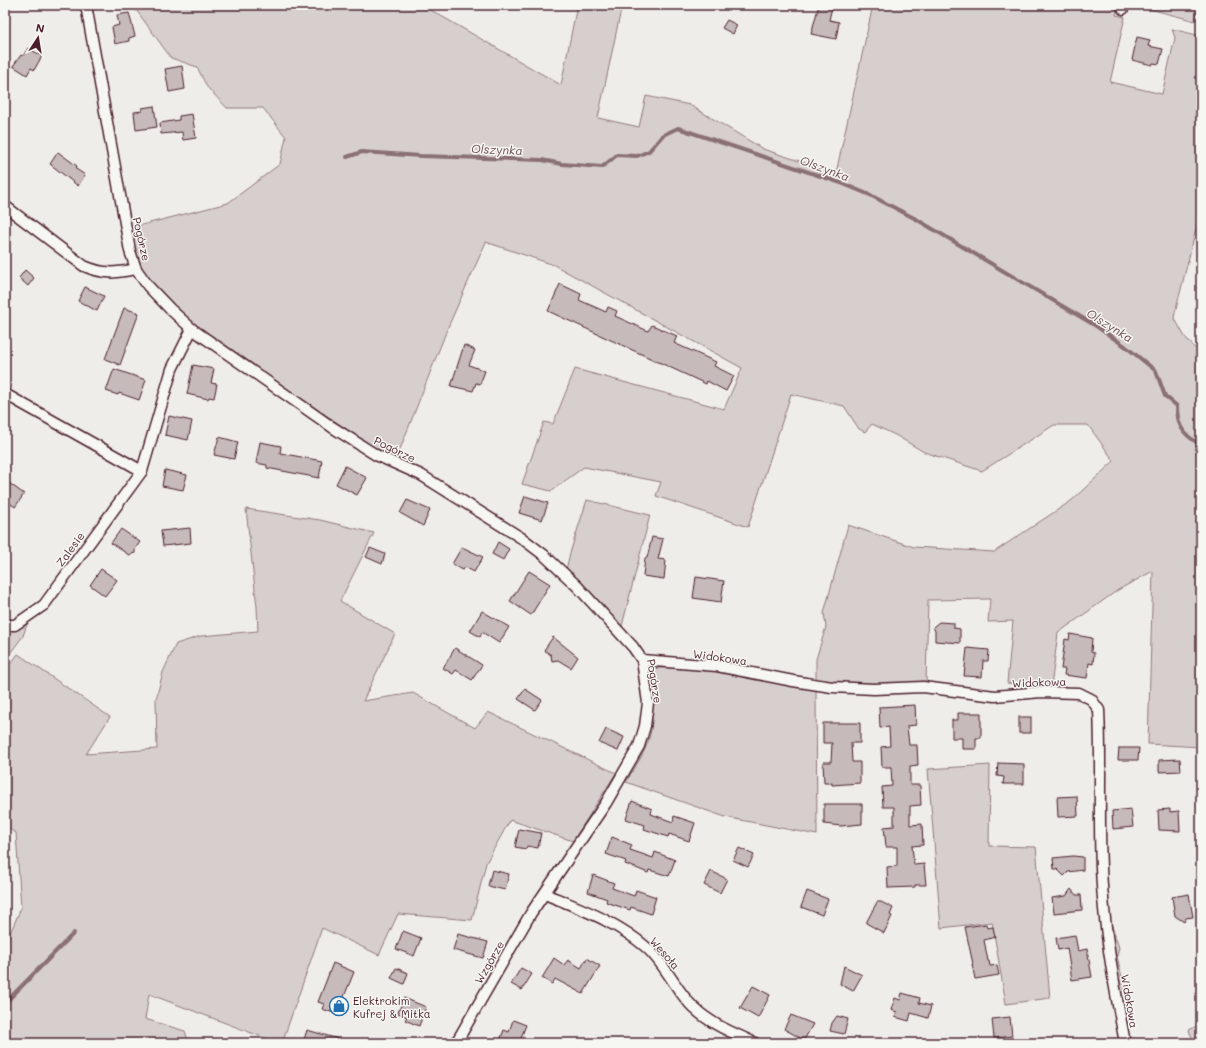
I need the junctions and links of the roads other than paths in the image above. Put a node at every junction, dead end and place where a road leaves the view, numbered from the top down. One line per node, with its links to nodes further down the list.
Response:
1 (86, 5): 3 (street, Pogórze)
2 (5, 206): 3 (street)
3 (136, 270): 4 (street, Pogórze)
4 (192, 329): 6 (street, Zalesie); 8 (street, Pogórze)
5 (5, 394): 6 (street)
6 (142, 471): 7 (street, Zalesie)
7 (5, 625)
8 (642, 660): 9 (street, Pogórze); 12 (street, Widokowa)
9 (545, 894): 10 (street, Wzgórze); 11 (street, Wesoła)
10 (456, 1043)
11 (755, 1043)
12 (1125, 1043)

